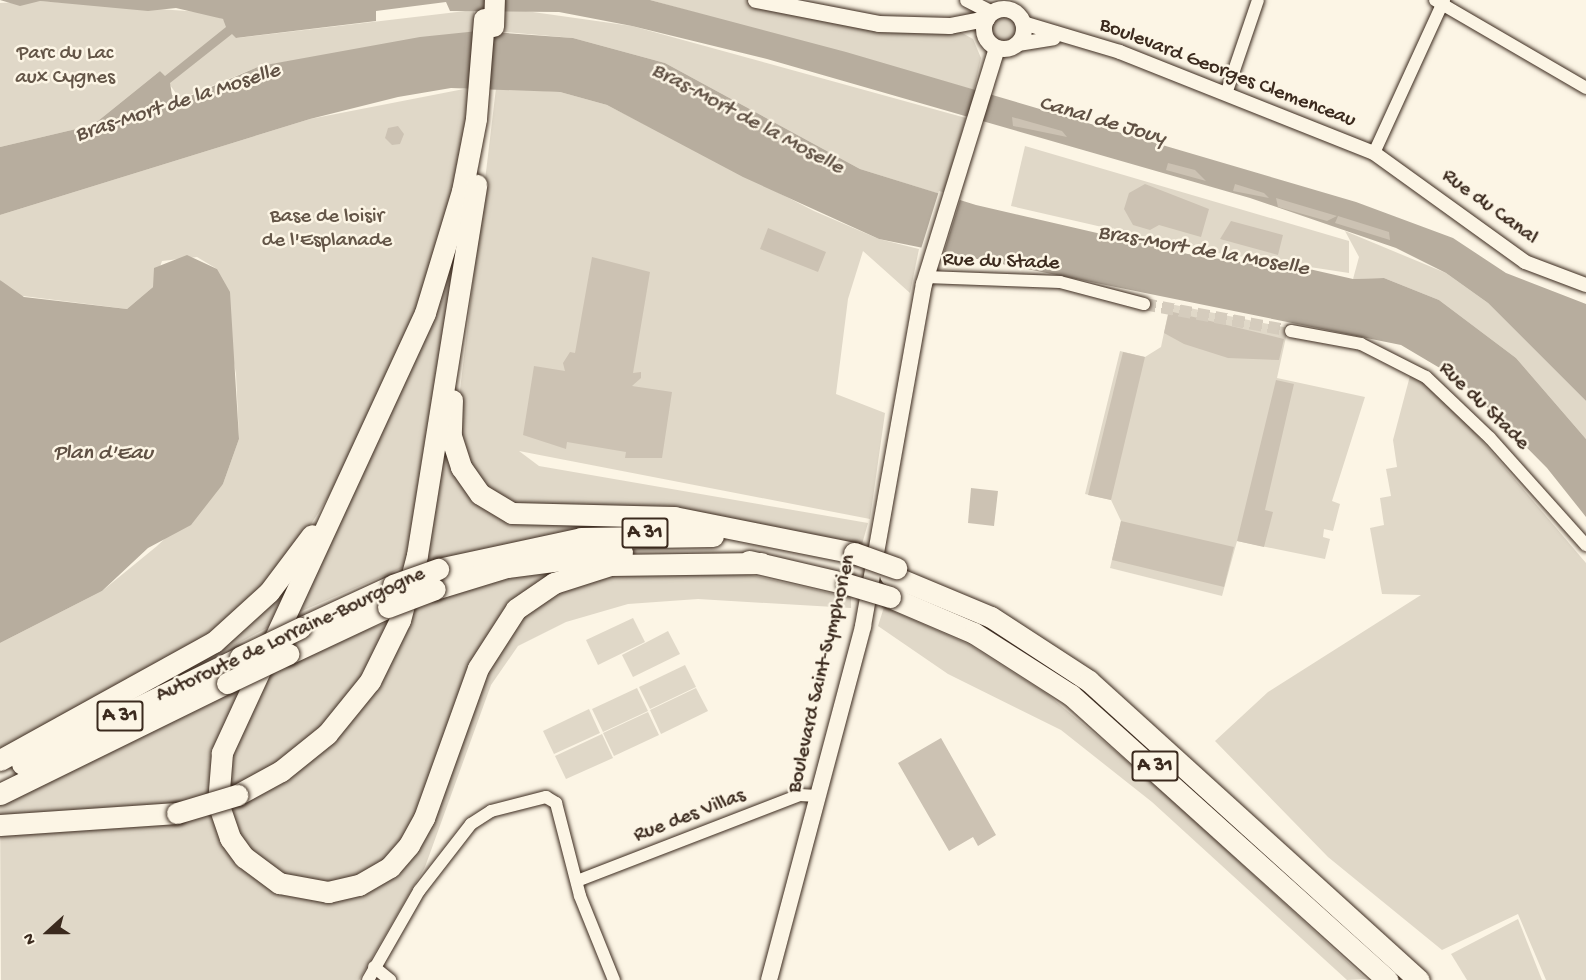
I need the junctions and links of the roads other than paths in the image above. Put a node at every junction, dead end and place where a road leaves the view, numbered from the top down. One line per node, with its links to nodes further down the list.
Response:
1 (756, 0): 6 (main road)
2 (967, 0): 6 (street, Boulevard Georges Clemenceau)
3 (1258, 0): 10 (street)
4 (1440, 1): 9 (street); 12 (street)
5 (489, 8): 11 (highway)
6 (1003, 18): 7 (street, Boulevard Georges Clemenceau); 8 (main road); 13 (main road, Boulevard Saint-Symphorien)
7 (1064, 38): 8 (street, Boulevard Georges Clemenceau); 10 (street, Boulevard Georges Clemenceau)
8 (1018, 44)
9 (1586, 88)
10 (1226, 94): 12 (street, Boulevard Georges Clemenceau)
11 (480, 120): 16 (highway); 18 (highway)
12 (1374, 153): 14 (street, Rue du Canal)
13 (927, 273): 15 (street, Rue du Stade); 26 (main road, Boulevard Saint-Symphorien)
14 (1586, 285)
15 (1144, 304)
16 (455, 328): 20 (highway); 27 (highway, bridge)
17 (1291, 331): 19 (street, Rue du Stade)
18 (379, 413): 21 (highway); 23 (highway)
19 (1586, 545)
20 (853, 557): 22 (highway, Autoroute de Lorraine-Bourgogne / A 31); 35 (highway, A 31, bridge)
21 (761, 563): 22 (highway, Autoroute de Lorraine-Bourgogne / A 31); 34 (highway, Autoroute de Lorraine-Bourgogne / A 31, bridge)
22 (437, 579): 24 (highway, Autoroute de Lorraine-Bourgogne / A 31, bridge); 25 (highway, Autoroute de Lorraine-Bourgogne / A 31, bridge)
23 (0, 760)
24 (0, 775)
25 (0, 795)
26 (817, 796): 28 (street, Rue des Villas); 33 (main road, Boulevard Saint-Symphorien)
27 (0, 825)
28 (577, 880): 29 (street); 32 (street)
29 (374, 968): 30 (street); 31 (street)
30 (368, 980)
31 (390, 980)
32 (614, 980)
33 (769, 980)
34 (1387, 980)
35 (1419, 980)

